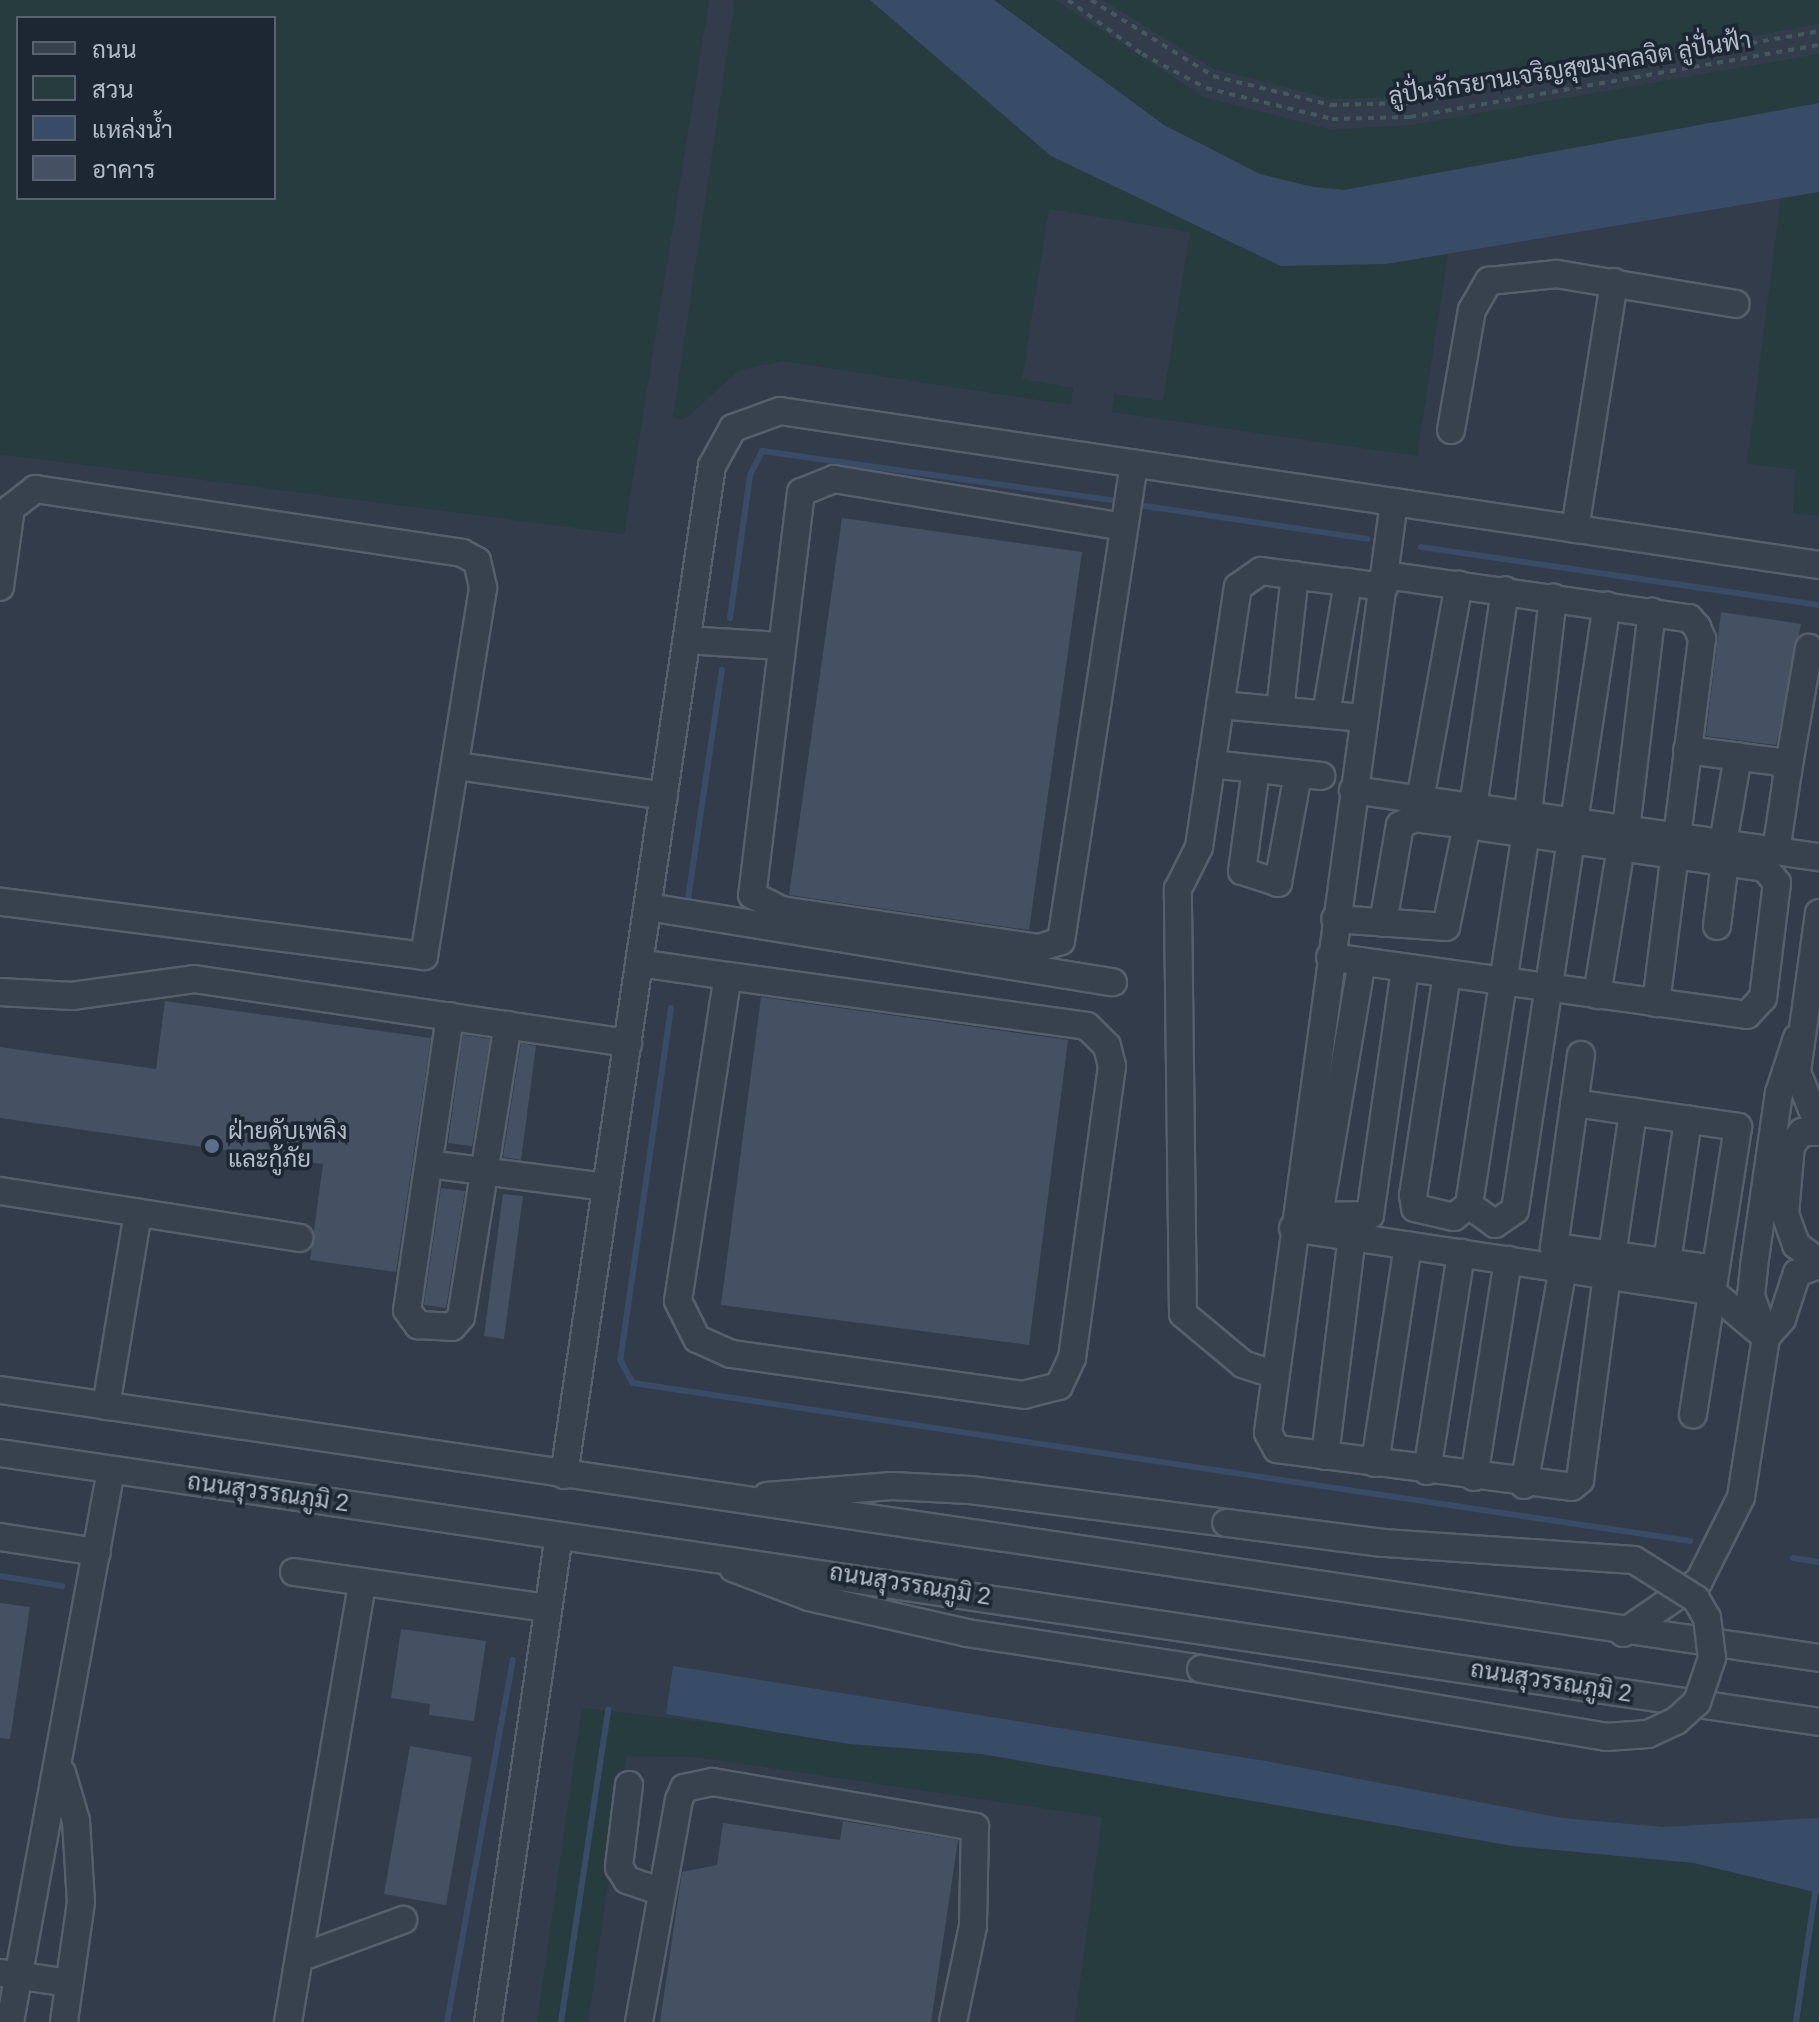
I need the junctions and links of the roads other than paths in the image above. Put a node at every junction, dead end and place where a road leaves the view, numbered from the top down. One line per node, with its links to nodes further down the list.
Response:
1 (1614, 282): 2 (street); 3 (street); 7 (street)
2 (1736, 304)
3 (1451, 430)
4 (1134, 464): 5 (street); 6 (street); 18 (street)
5 (1394, 502): 7 (street); 10 (street)
6 (1124, 527): 19 (street); 19 (street)
7 (1575, 529): 8 (street)
8 (1819, 565)
9 (1295, 575): 11 (street); 21 (street); 22 (street)
10 (1384, 581): 11 (street); 12 (street); 24 (street)
11 (1348, 582): 23 (street)
12 (1459, 584): 14 (street); 33 (street)
13 (0, 587): 28 (street)
14 (1505, 590): 15 (street); 34 (street)
15 (1553, 597): 16 (street); 35 (street)
16 (1607, 605): 17 (street); 36 (street)
17 (1652, 612): 25 (street); 37 (street)
18 (687, 640): 19 (street); 32 (street)
19 (779, 646)
20 (1809, 648): 30 (street)
21 (1220, 705): 22 (street); 27 (street)
22 (1280, 710): 23 (street)
23 (1326, 714): 24 (street)
24 (1364, 718): 31 (street)
25 (1687, 750): 26 (street); 38 (street)
26 (1738, 756): 30 (street); 40 (street)
27 (1211, 764): 29 (street); 88 (street)
28 (457, 766): 32 (street); 42 (street)
29 (1256, 769): 29 (street)
30 (1788, 771): 39 (street)
31 (1353, 790): 33 (street); 46 (street)
32 (664, 796): 44 (street)
33 (1420, 800): 34 (street)
34 (1470, 816): 35 (street); 47 (street); 47 (street)
35 (1527, 824): 36 (street); 55 (street)
36 (1572, 831): 37 (street); 57 (street)
37 (1623, 838): 38 (street); 59 (street)
38 (1673, 845): 40 (street); 60 (street)
39 (1776, 851): 40 (street); 41 (street)
40 (1724, 852): 43 (street); 48 (street)
41 (1819, 857)
42 (0, 902)
43 (1776, 904): 45 (street); 60 (street)
44 (648, 907): 51 (street); 56 (street)
45 (1819, 910): 63 (street)
46 (1335, 919): 47 (street); 49 (street)
47 (1383, 923)
48 (1717, 926)
49 (1330, 957): 50 (street); 76 (street)
50 (1362, 962): 52 (street); 76 (street)
51 (639, 963): 54 (street); 64 (street)
52 (1405, 968): 53 (street); 76 (street)
53 (1447, 974): 55 (street); 74 (street)
54 (728, 976): 54 (street)
55 (1502, 981): 57 (street); 74 (street)
56 (1113, 982)
57 (1547, 988): 59 (street); 74 (street)
58 (0, 992): 61 (street)
59 (1597, 995): 60 (street)
60 (1656, 1003)
61 (450, 1016): 62 (street); 70 (street)
62 (508, 1025): 64 (street); 71 (street)
63 (1797, 1038): 69 (street); 87 (street)
64 (628, 1043): 72 (street)
65 (1581, 1055): 66 (street)
66 (1574, 1103): 67 (street); 84 (street)
67 (1633, 1112): 68 (street); 84 (street)
68 (1688, 1120): 82 (street); 86 (street)
69 (1819, 1130): 83 (street)
70 (429, 1164): 71 (street); 71 (street)
71 (485, 1172): 72 (street)
72 (606, 1187): 97 (street)
73 (0, 1191): 75 (street)
74 (1469, 1205)
75 (138, 1213): 78 (street); 90 (street)
76 (1302, 1218): 77 (street); 88 (street)
77 (1352, 1237): 79 (street); 93 (street)
78 (299, 1238)
79 (1408, 1245): 80 (street); 94 (street)
80 (1461, 1253): 81 (street); 96 (street)
81 (1508, 1260): 85 (street); 98 (street)
82 (1667, 1262): 84 (street); 86 (street)
83 (1819, 1264): 87 (street)
84 (1610, 1265): 85 (street); 86 (street); 99 (street)
85 (1563, 1269): 99 (street)
86 (1713, 1280): 87 (street); 91 (street)
87 (1766, 1337): 108 (street)
88 (1273, 1374): 93 (street)
89 (0, 1390): 90 (street)
90 (106, 1406): 97 (street)
91 (1693, 1414)
92 (0, 1453): 95 (street, ถนนสุวรรณภูมิ 2)
93 (1325, 1456): 94 (street)
94 (1375, 1463): 96 (street)
95 (111, 1470): 102 (street, ถนนสุวรรณภูมิ 2); 103 (street)
96 (1427, 1471): 98 (street)
97 (564, 1475): 100 (street)
98 (1474, 1477): 99 (street)
99 (1524, 1485)
100 (728, 1500): 104 (street, bridge); 108 (street)
101 (0, 1537): 103 (street)
102 (559, 1537): 104 (street, ถนนสุวรรณภูมิ 2); 107 (street)
103 (97, 1552): 111 (street)
104 (701, 1554): 110 (street, ถนนสุวรรณภูมิ 2)
105 (294, 1572): 106 (street)
106 (362, 1583): 107 (street); 115 (street)
107 (546, 1608): 121 (street)
108 (1623, 1633): 109 (street)
109 (1819, 1658)
110 (1819, 1722)
111 (60, 1765): 116 (street); 117 (street)
112 (629, 1785): 113 (street)
113 (662, 1892): 122 (street); 123 (street)
114 (403, 1920): 115 (street)
115 (299, 1958): 120 (street)
116 (8, 1974): 117 (street); 118 (street)
117 (69, 1983): 119 (street)
118 (10, 2022)
119 (64, 2022)
120 (288, 2022)
121 (488, 2022)
122 (639, 2022)
123 (953, 2022)

